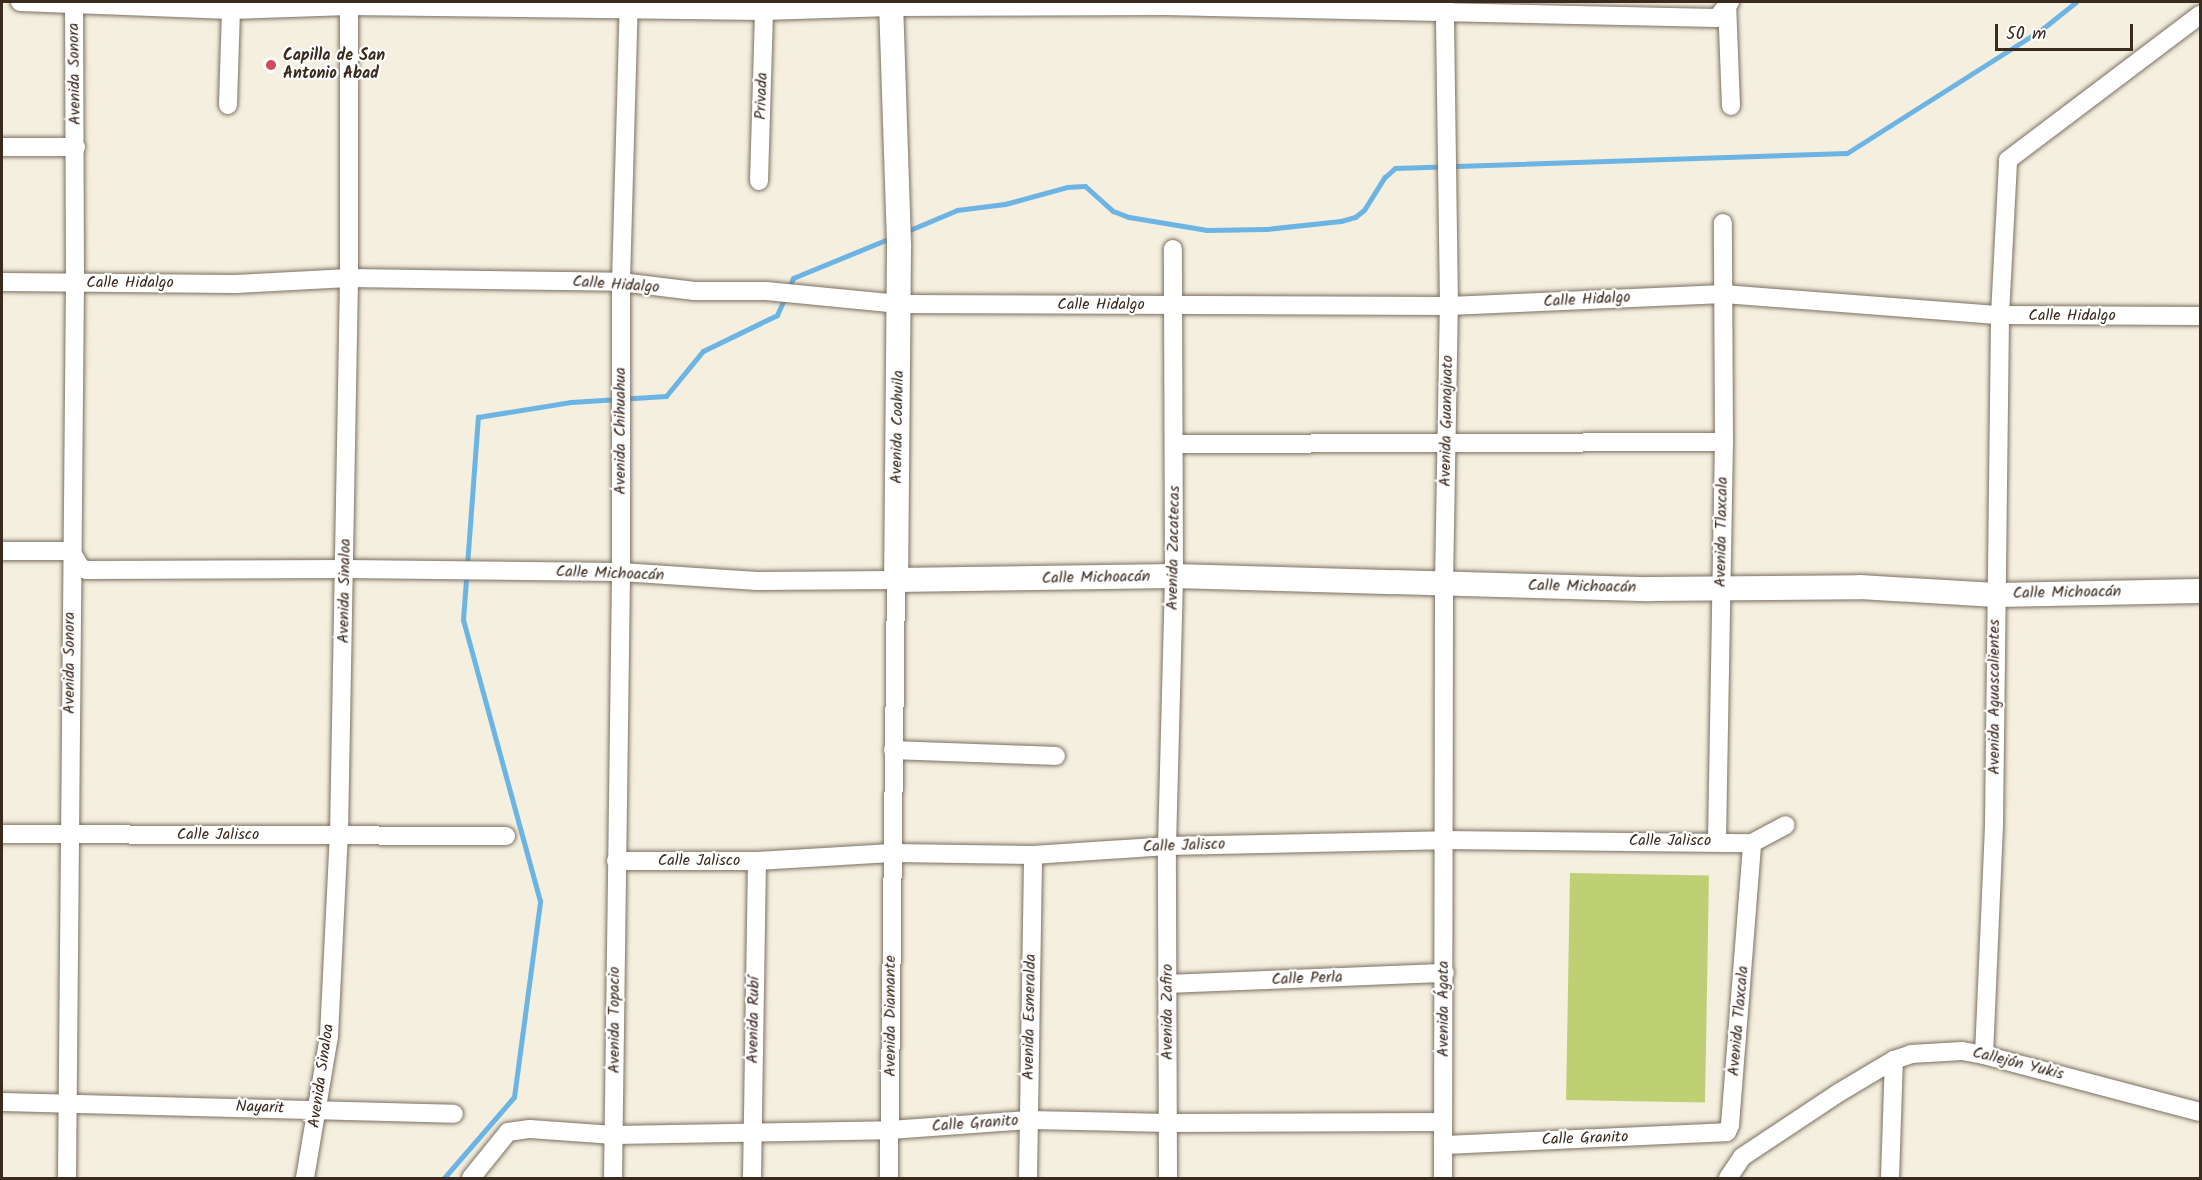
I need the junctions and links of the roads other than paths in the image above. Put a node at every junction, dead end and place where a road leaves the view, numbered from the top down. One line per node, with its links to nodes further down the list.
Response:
1 (20, 2): 2 (street)
2 (74, 3): 8 (street); 14 (street, Avenida Sonora)
3 (1728, 3): 7 (street); 12 (street)
4 (349, 4): 6 (street); 8 (street); 18 (street, Avenida Sinaloa)
5 (891, 4): 7 (street); 9 (street); 23 (street, Avenida Coahuila)
6 (629, 6): 9 (street); 20 (street, Avenida Chihuahua)
7 (1445, 7): 25 (street, Avenida Guanajuato)
8 (231, 10): 11 (street)
9 (764, 10): 15 (street, Privada)
10 (2200, 15): 26 (street, Avenida Aguascalientes)
11 (228, 105)
12 (1731, 106)
13 (2, 147): 14 (street, Avenida Sonora)
14 (76, 147): 21 (street, Avenida Sonora)
15 (759, 181)
16 (1723, 224): 22 (street, Avenida Tlaxcala)
17 (1173, 249): 24 (street, Avenida Zacatecas)
18 (349, 278): 20 (street, Calle Hidalgo); 21 (street, Calle Hidalgo); 33 (street, Avenida Sinaloa)
19 (2, 282): 21 (street, Calle Hidalgo)
20 (621, 282): 23 (street, Calle Hidalgo); 34 (street, Avenida Chihuahua)
21 (75, 283): 32 (street, Avenida Sonora)
22 (1724, 294): 25 (street, Calle Hidalgo); 26 (street, Calle Hidalgo); 28 (street, Avenida Tlaxcala)
23 (899, 304): 24 (street, Calle Hidalgo); 36 (street, Avenida Coahuila)
24 (1174, 305): 25 (street, Calle Hidalgo); 29 (street, Avenida Zacatecas)
25 (1449, 306): 30 (street, Avenida Guanajuato)
26 (2000, 315): 27 (street, Calle Hidalgo); 40 (street, Avenida Aguascalientes)
27 (2200, 316)
28 (1724, 442): 30 (street); 38 (street, Avenida Tlaxcala)
29 (1175, 444): 30 (street); 35 (street, Avenida Zacatecas)
30 (1447, 445): 37 (street, Avenida Guanajuato)
31 (2, 551): 32 (street)
32 (71, 551): 33 (street, Calle Michoacán); 45 (street, Avenida Sonora)
33 (346, 569): 34 (street, Calle Michoacán); 46 (street, Avenida Sinaloa)
34 (621, 573): 36 (street, Calle Michoacán); 54 (street, Avenida Chihuahua)
35 (1174, 576): 36 (street, Calle Michoacán); 37 (street, Calle Michoacán); 51 (street, Avenida Zacatecas)
36 (896, 580): 41 (street, Avenida Coahuila)
37 (1444, 584): 38 (street, Calle Michoacán); 48 (street, Avenida Guanajuato)
38 (1721, 586): 40 (street, Calle Michoacán); 49 (street, Avenida Tlaxcala)
39 (2200, 591): 40 (street, Calle Michoacán)
40 (1995, 595): 58 (street, Avenida Aguascalientes)
41 (894, 750): 42 (street); 52 (street, Avenida Coahuila)
42 (1056, 756)
43 (1786, 825): 50 (street)
44 (2, 834): 45 (street, Calle Jalisco)
45 (69, 834): 46 (street, Calle Jalisco); 61 (street, Avenida Sonora)
46 (339, 835): 47 (street, Calle Jalisco); 62 (street, Avenida Sinaloa)
47 (506, 836)
48 (1443, 840): 49 (street, Calle Jalisco); 51 (street, Calle Jalisco); 56 (street, Avenida Ágata)
49 (1717, 841): 50 (street, Calle Jalisco)
50 (1752, 843): 69 (street, Avenida Tlaxcala)
51 (1167, 846): 53 (street, Calle Jalisco); 57 (street, Avenida Zafiro)
52 (892, 853): 53 (street, Calle Jalisco); 55 (street, Calle Jalisco); 68 (street, Avenida Diamante)
53 (1033, 855): 65 (street, Avenida Esmeralda)
54 (616, 861): 55 (street, Calle Jalisco); 71 (street, Avenida Topacio)
55 (757, 861): 70 (street, Avenida Rubí)
56 (1444, 974): 57 (street, Calle Perla); 66 (street, Avenida Ágata)
57 (1169, 984): 67 (street, Avenida Zafiro)
58 (1984, 1055): 59 (street, Callejón Yukis); 63 (street, Callejón Yukis)
59 (1894, 1060): 73 (street, Callejón Yukis); 84 (street)
60 (2, 1102): 61 (street, Nayarit)
61 (66, 1102): 62 (street, Nayarit); 74 (street, Avenida Sonora)
62 (318, 1110): 64 (street, Nayarit); 75 (street, Avenida Sinaloa)
63 (2200, 1112)
64 (454, 1114)
65 (1029, 1120): 67 (street, Calle Granito); 68 (street, Calle Granito); 80 (street, Avenida Esmeralda)
66 (1443, 1122): 67 (street, Calle Granito); 72 (street, Avenida Ágata)
67 (1168, 1124): 81 (street, Avenida Zafiro)
68 (890, 1130): 70 (street, Calle Granito); 79 (street, Avenida Diamante)
69 (1727, 1131): 72 (street, Calle Granito); 73 (street)
70 (752, 1133): 71 (street, Calle Granito); 78 (street, Avenida Rubí)
71 (614, 1136): 76 (street, Calle Granito); 77 (street, Avenida Topacio)
72 (1443, 1145): 82 (street, Avenida Ágata)
73 (1742, 1157): 83 (street, Callejón Yukis)
74 (67, 1179)
75 (305, 1179)
76 (471, 1179)
77 (613, 1179)
78 (752, 1179)
79 (889, 1179)
80 (1028, 1179)
81 (1168, 1179)
82 (1443, 1179)
83 (1728, 1179)
84 (1890, 1179)

